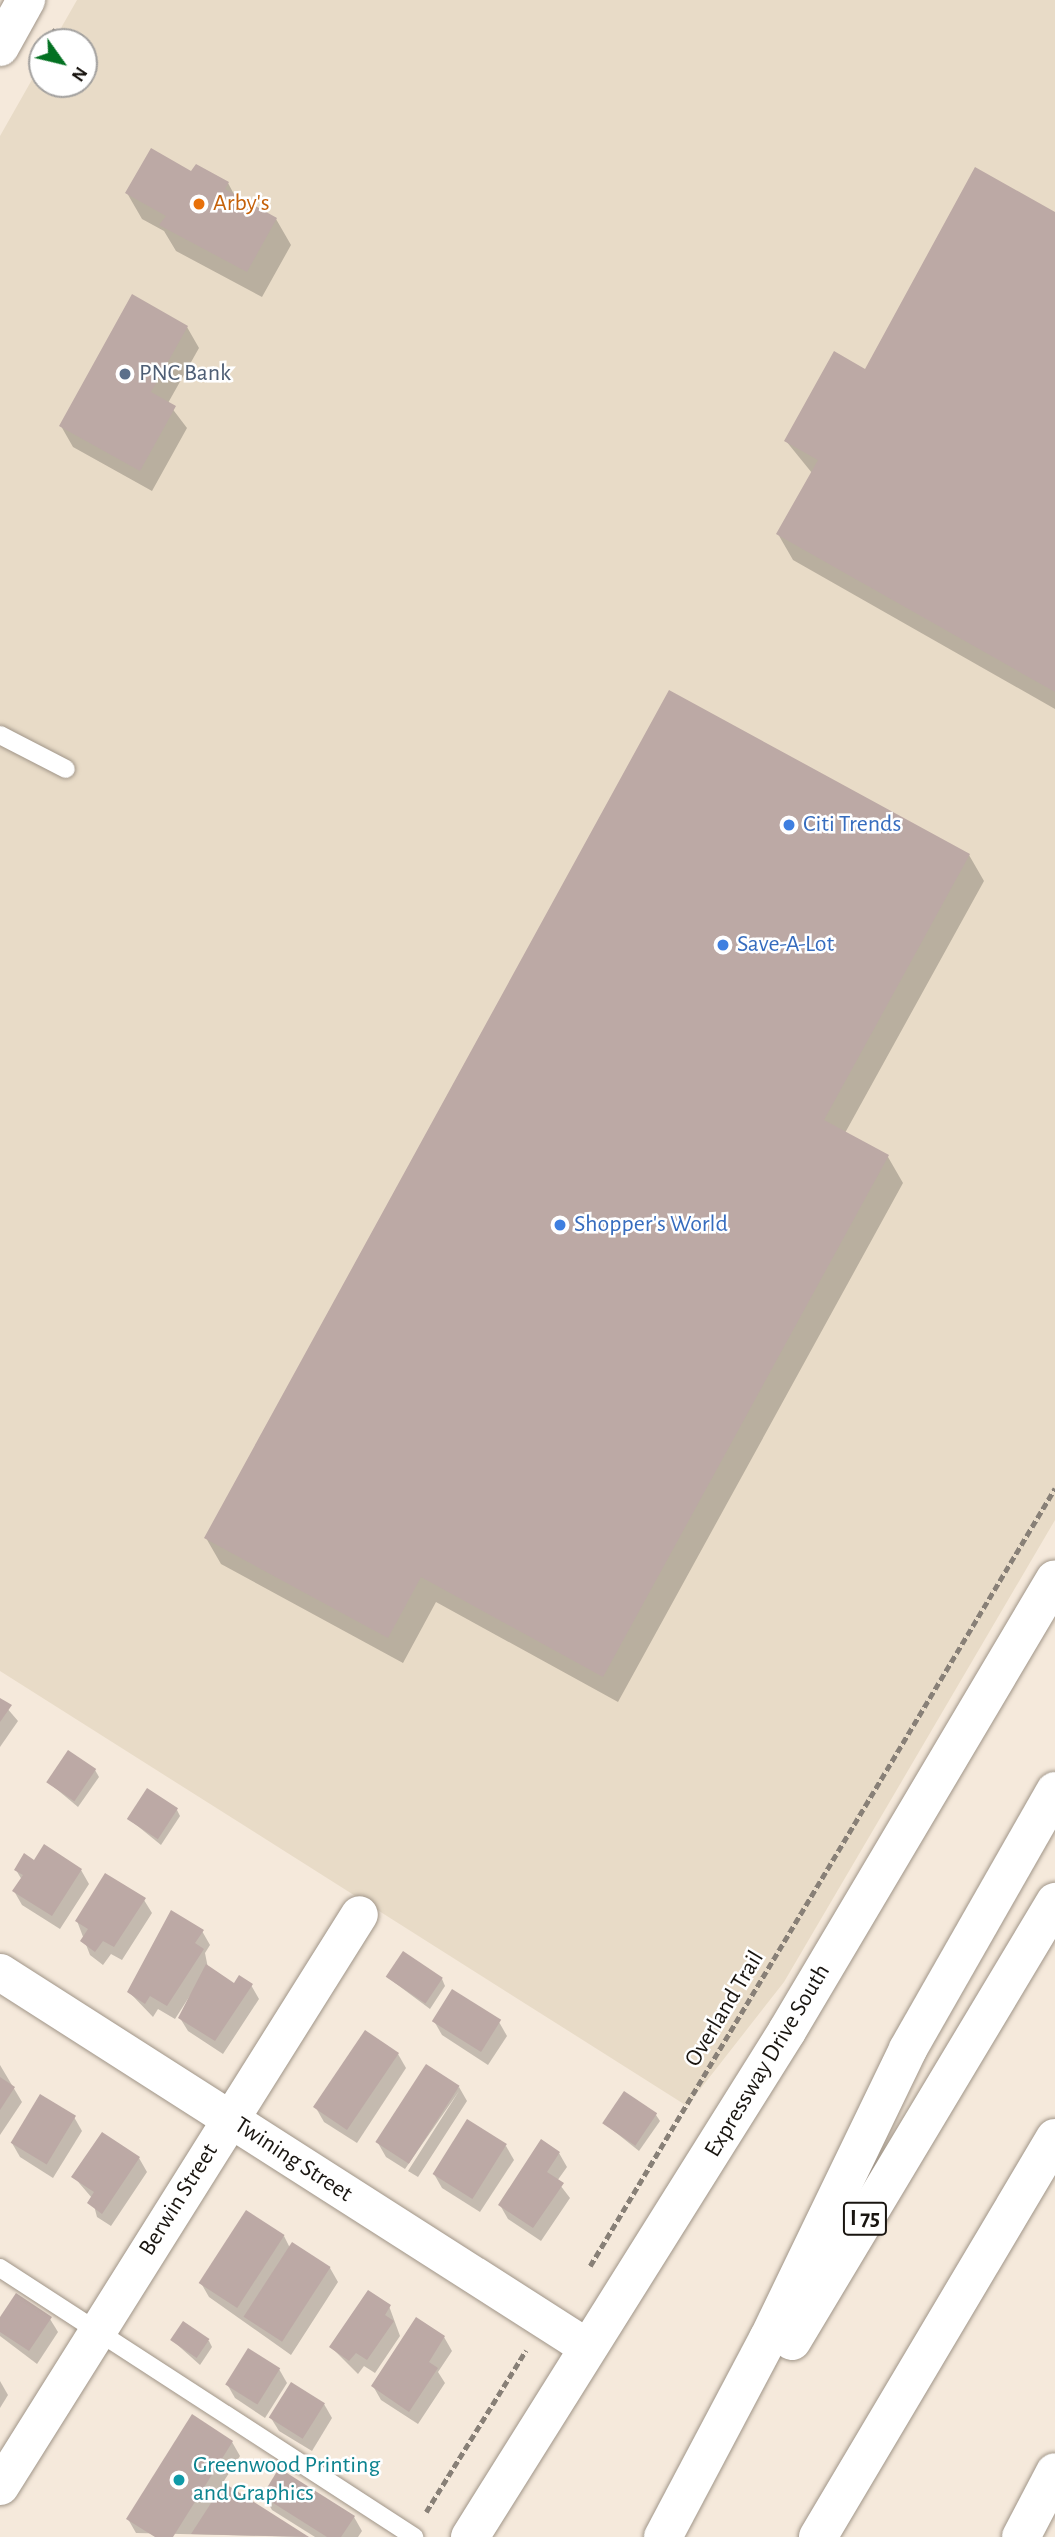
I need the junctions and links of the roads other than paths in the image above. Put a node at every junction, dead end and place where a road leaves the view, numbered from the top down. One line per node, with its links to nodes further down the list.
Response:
1 (26, 0): 2 (main road)
2 (0, 47)
3 (0, 735): 4 (lane)
4 (66, 769)
5 (1055, 1578): 14 (main road, Expressway Drive South)
6 (1055, 1791): 19 (main road)
7 (1055, 1902): 20 (main road, I 75)
8 (359, 1914): 10 (street, Berwin Street)
9 (0, 1972): 10 (street, Twining Street)
10 (230, 2119): 13 (street, Berwin Street); 14 (street, Twining Street)
11 (1053, 2143): 21 (main road)
12 (0, 2269): 13 (lane)
13 (97, 2331): 16 (street, Berwin Street); 17 (lane)
14 (587, 2347): 18 (main road, Expressway Drive South)
15 (1055, 2472): 22 (main road)
16 (0, 2486)
17 (413, 2536)
18 (470, 2537)
19 (663, 2537)
20 (675, 2537)
21 (818, 2537)
22 (1021, 2537)

